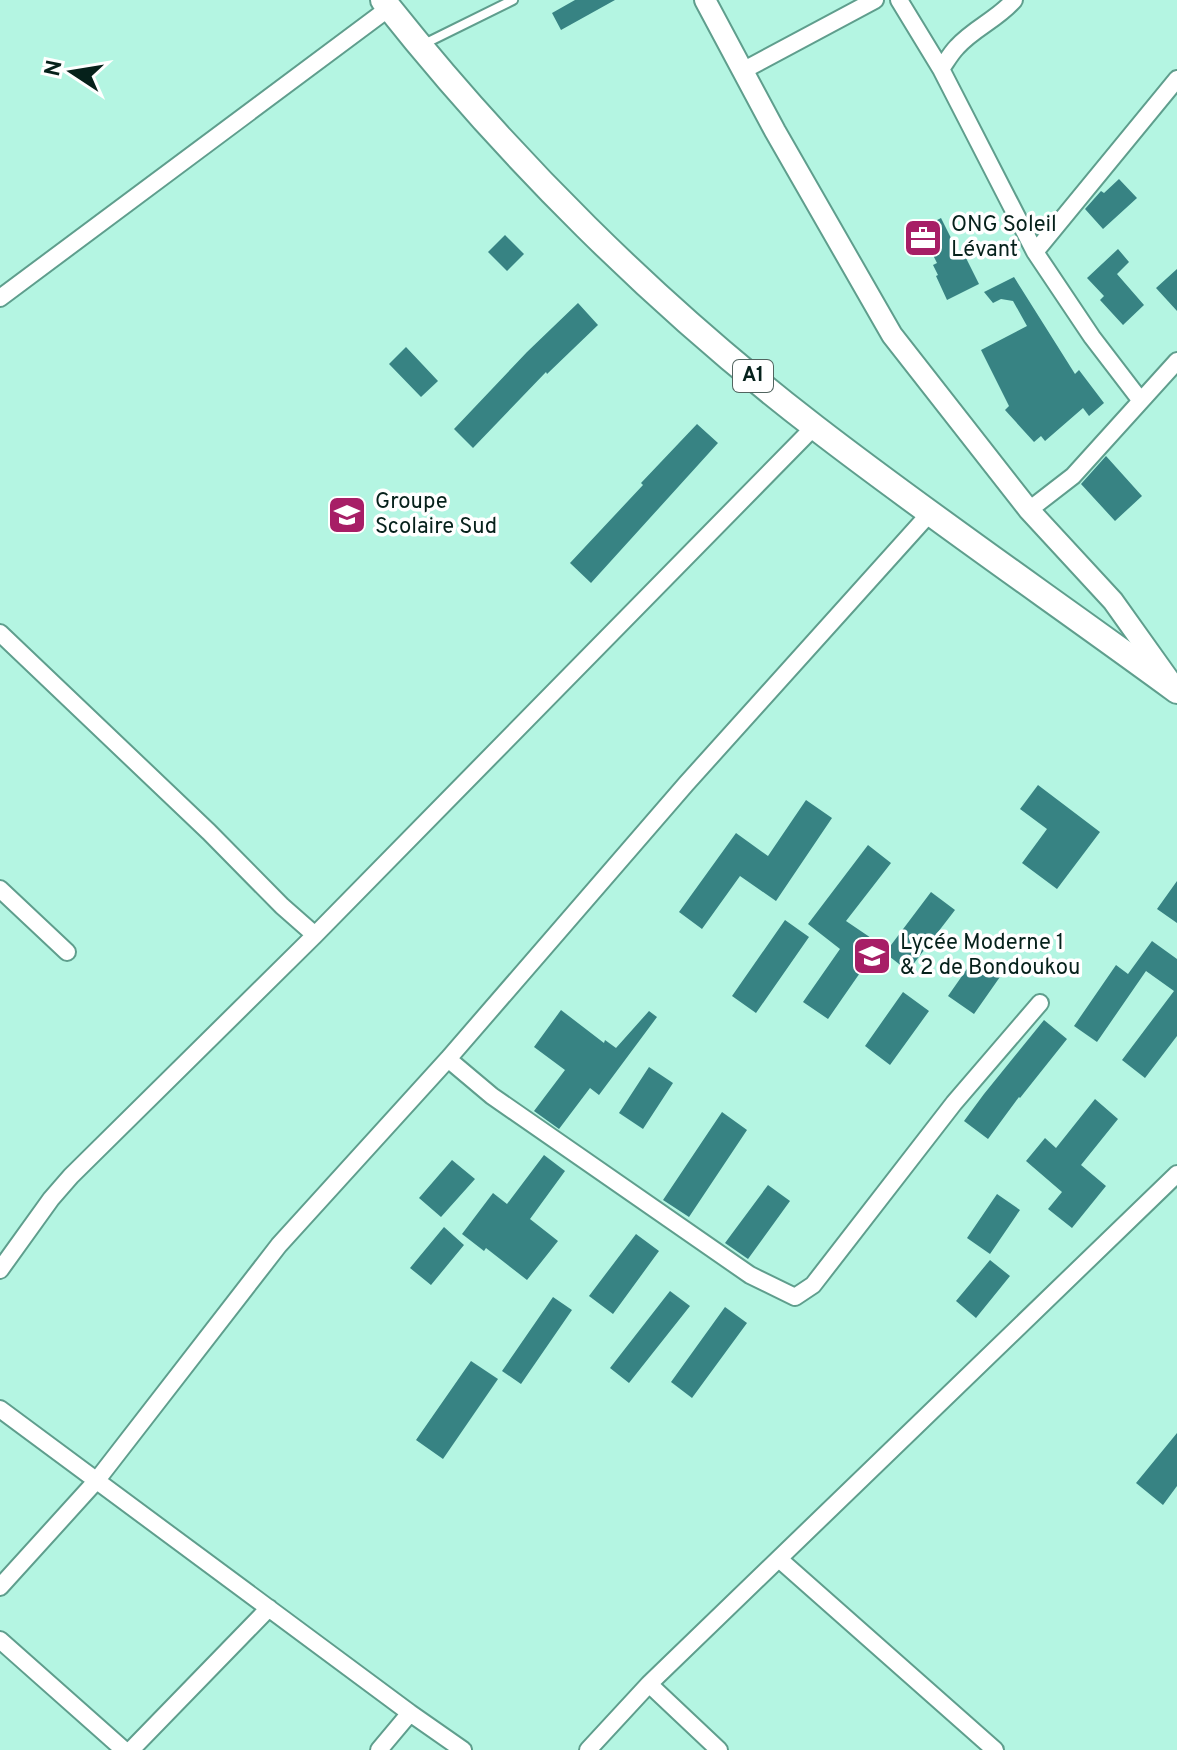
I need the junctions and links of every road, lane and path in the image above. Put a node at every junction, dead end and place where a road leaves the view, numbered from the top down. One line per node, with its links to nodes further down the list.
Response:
1 (513, 0): 7 (lane)
2 (705, 0): 9 (street)
3 (875, 0): 9 (street)
4 (899, 0): 8 (street)
5 (1014, 0): 8 (street)
6 (386, 4): 7 (main road, A1); 12 (street)
7 (421, 45): 15 (main road, A1)
8 (941, 69): 11 (street)
9 (744, 70): 16 (street)
10 (1177, 79): 11 (street)
11 (1035, 252): 14 (street)
12 (0, 298)
13 (1177, 361): 14 (street)
14 (1141, 401): 16 (street)
15 (814, 427): 17 (main road, A1); 21 (street)
16 (1029, 510): 19 (street)
17 (930, 513): 19 (main road, A1); 24 (street)
18 (0, 633): 21 (street)
19 (1176, 690)
20 (0, 889): 22 (street)
21 (315, 935): 26 (street)
22 (67, 952)
23 (1040, 1003): 24 (street)
24 (448, 1059): 28 (street)
25 (1177, 1174): 29 (street)
26 (0, 1270)
27 (0, 1409): 28 (street)
28 (97, 1480): 30 (street); 31 (street)
29 (779, 1559): 33 (street); 41 (street)
30 (0, 1587)
31 (269, 1608): 34 (street); 36 (street)
32 (0, 1640): 35 (street)
33 (649, 1684): 39 (street); 40 (street)
34 (410, 1713): 37 (street); 38 (street)
35 (124, 1750)
36 (131, 1750)
37 (379, 1750)
38 (463, 1750)
39 (588, 1750)
40 (719, 1750)
41 (995, 1750)

